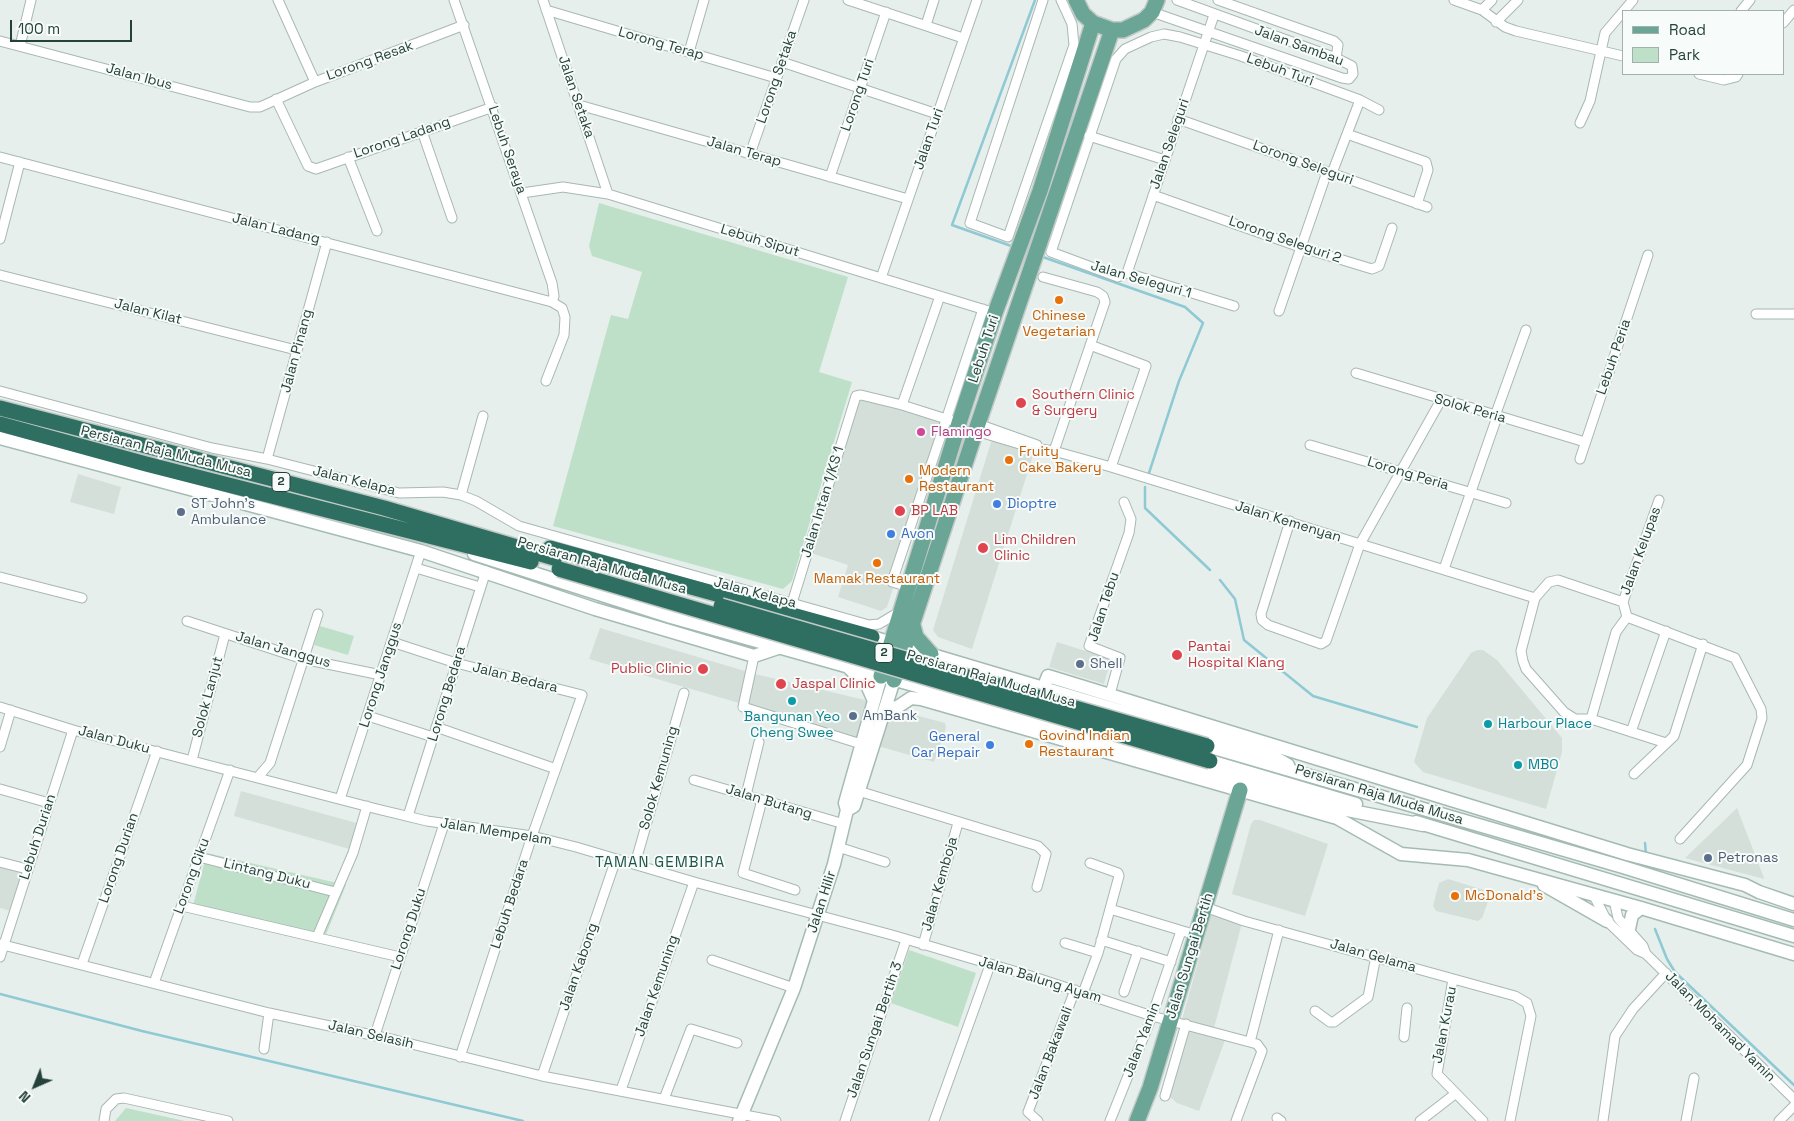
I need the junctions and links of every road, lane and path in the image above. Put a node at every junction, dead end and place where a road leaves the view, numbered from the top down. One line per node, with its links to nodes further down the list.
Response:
1 (31, 0): 39 (street)
2 (279, 0): 48 (street)
3 (454, 0): 32 (street, Lebuh Seraya)
4 (543, 0): 21 (street, Jalan Setaka)
5 (704, 0): 41 (street)
6 (804, 0): 44 (street, Lorong Setaka)
7 (848, 0): 26 (street)
8 (934, 0): 33 (street)
9 (977, 0): 36 (street, Jalan Turi)
10 (1043, 0): 68 (street)
11 (1061, 0): 68 (street)
12 (1076, 0): 31 (main road)
13 (1177, 0): 28 (street, Jalan Sambau)
14 (1218, 0): 43 (street)
15 (1454, 0): 22 (street)
16 (1492, 0): 22 (street)
17 (1518, 0): 29 (street)
18 (1633, 0): 23 (street)
19 (1750, 0): 24 (street)
20 (1154, 6): 34 (main road); 35 (street, Jalan Sambau)
21 (546, 10): 41 (street, Lorong Terap); 52 (street, Jalan Setaka)
22 (1482, 10): 29 (street)
23 (1624, 10)
24 (1741, 10)
25 (1794, 10): 30 (street)
26 (886, 12): 33 (street); 49 (street, Lorong Turi)
27 (1622, 12): 40 (street)
28 (1214, 15): 35 (street, Jalan Seleguri); 43 (street, Jalan Sambau)
29 (1496, 22): 40 (street)
30 (1784, 22)
31 (1093, 23): 34 (main road); 69 (main road, Lebuh Turi)
32 (464, 25): 48 (street, Lorong Resak); 53 (street, Lebuh Seraya)
33 (926, 25): 36 (street)
34 (1112, 30): 73 (main road, Lebuh Turi)
35 (1208, 30): 38 (street, Jalan Seleguri); 43 (street, Jalan Sambau)
36 (963, 38): 55 (street, Jalan Turi)
37 (0, 41): 39 (street, Jalan Ibus)
38 (1204, 43): 51 (street, Lebuh Turi); 56 (street, Jalan Seleguri); 60 (street, Lebuh Turi)
39 (20, 46): 50 (street, Jalan Ibus)
40 (1602, 51): 42 (street); 57 (street)
41 (689, 52): 47 (street, Lorong Terap)
42 (1622, 56)
43 (1336, 58)
44 (782, 62): 47 (street, Lorong Setaka); 49 (street)
45 (1703, 75): 46 (street)
46 (1737, 75)
47 (776, 78): 61 (street, Lorong Setaka)
48 (315, 82): 50 (street, Lorong Resak)
49 (860, 88): 55 (street); 67 (street, Lorong Turi)
50 (276, 99): 63 (street, Lorong Ladang)
51 (1360, 100): 54 (street, Lebuh Turi); 59 (street)
52 (579, 105): 61 (street, Jalan Terap); 71 (street, Jalan Setaka)
53 (493, 107): 58 (street, Lorong Ladang); 70 (street, Lebuh Seraya)
54 (1379, 110)
55 (937, 114): 74 (street, Jalan Turi)
56 (1178, 119): 64 (street, Jalan Seleguri); 66 (street, Lorong Seleguri)
57 (1580, 122)
58 (422, 131): 63 (street, Lorong Ladang); 77 (street)
59 (1347, 134): 66 (street); 75 (street)
60 (1089, 136): 64 (street); 83 (street, Lebuh Turi)
61 (750, 154): 67 (street, Jalan Terap)
62 (0, 156): 65 (street, Jalan Ladang)
63 (348, 157): 79 (street)
64 (1166, 160): 72 (street, Jalan Seleguri)
65 (20, 162): 80 (street); 81 (street, Jalan Ladang)
66 (1330, 173): 75 (street, Lorong Seleguri); 82 (street)
67 (830, 177): 74 (street, Jalan Terap)
68 (1026, 186): 69 (street)
69 (1040, 191): 73 (street); 93 (main road, Lebuh Turi)
70 (522, 193): 71 (street, Lebuh Siput); 90 (street, Lebuh Seraya)
71 (608, 194): 88 (street, Lebuh Siput)
72 (1153, 195): 82 (street, Lorong Seleguri 2); 85 (street, Jalan Seleguri)
73 (1056, 196): 83 (main road, Lebuh Turi)
74 (908, 200): 88 (street, Jalan Turi)
75 (1417, 204): 76 (street, Lorong Seleguri)
76 (1427, 207)
77 (452, 218)
78 (1392, 228): 82 (street, Lorong Seleguri 2)
79 (377, 231)
80 (0, 239)
81 (327, 242): 90 (street, Jalan Ladang); 98 (street, Jalan Pinang)
82 (1300, 247): 92 (street)
83 (1041, 253): 85 (street, Jalan Seleguri 1); 110 (main road, Lebuh Turi)
84 (1648, 254): 112 (street, Lebuh Peria)
85 (1127, 273): 91 (street, Jalan Seleguri 1)
86 (0, 275): 98 (street, Jalan Kilat)
87 (1043, 276): 97 (street)
88 (881, 278): 89 (street, Lebuh Siput)
89 (940, 296): 93 (street, Lebuh Siput); 104 (street)
90 (552, 302): 100 (street)
91 (1234, 306)
92 (1278, 310)
93 (989, 311): 101 (main road, Lebuh Turi); 108 (street)
94 (1756, 314): 95 (street)
95 (1794, 314)
96 (1526, 330): 107 (street)
97 (1090, 345): 114 (street); 117 (street)
98 (296, 350): 115 (street, Jalan Pinang)
99 (1356, 373): 103 (street, Solok Peria)
100 (546, 381)
101 (971, 386): 108 (main road, Lebuh Turi); 110 (main road)
102 (0, 391): 115 (street, Jalan Kelapa)
103 (1441, 400): 107 (street, Solok Peria); 119 (street)
104 (902, 405): 108 (street); 141 (street, Jalan Intan 1/KS 1)
105 (0, 408): 125 (highway, Persiaran Raja Muda Musa / 2)
106 (483, 416): 121 (street)
107 (1496, 416): 112 (street, Solok Peria); 120 (street)
108 (952, 420): 136 (main road, Lebuh Turi); 136 (street, Lebuh Turi)
109 (0, 424): 118 (highway, Persiaran Raja Muda Musa / 2)
110 (977, 428): 114 (street, Jalan Kemenyan); 145 (main road, Lebuh Turi)
111 (0, 438): 118 (street)
112 (1585, 442): 116 (street, Lebuh Peria)
113 (1310, 445): 119 (street, Lorong Peria)
114 (1054, 451): 117 (street, Jalan Kemenyan)
115 (267, 459): 121 (street, Jalan Kelapa)
116 (1580, 459)
117 (1111, 467): 126 (street, Jalan Kemenyan)
118 (141, 470): 127 (highway, Persiaran Raja Muda Musa / 2); 129 (street)
119 (1399, 472): 120 (street, Lorong Peria); 128 (street)
120 (1471, 493): 124 (street, Lorong Peria); 132 (street)
121 (461, 495): 137 (street, Jalan Kelapa)
122 (1659, 500): 140 (street, Jalan Kelupas)
123 (1124, 502): 169 (street, Jalan Tebu)
124 (1506, 504)
125 (384, 508): 130 (highway, Persiaran Raja Muda Musa / 2); 137 (highway)
126 (1290, 521): 128 (street, Jalan Kemenyan); 128 (street)
127 (398, 526): 130 (highway, Persiaran Raja Muda Musa / 2); 143 (street)
128 (1360, 544): 132 (street, Jalan Kemenyan)
129 (422, 551): 131 (street, Lorong Janggus); 133 (street)
130 (560, 565): 189 (highway, Persiaran Raja Muda Musa / 2, bridge)
131 (416, 568): 135 (street); 152 (street, Lorong Janggus)
132 (1444, 569): 139 (street, Jalan Kemenyan)
133 (486, 571): 135 (street, Lorong Bedara); 148 (street)
134 (0, 577): 138 (street)
135 (480, 587): 161 (street, Lorong Bedara)
136 (909, 587): 145 (main road, Lebuh Turi)
137 (738, 594): 141 (street, Jalan Kelapa); 146 (highway)
138 (82, 598)
139 (1535, 598): 140 (street); 176 (street)
140 (1623, 602): 144 (street)
141 (792, 603): 146 (street, Jalan Kelapa)
142 (318, 614): 158 (street)
143 (671, 617): 148 (street); 155 (street)
144 (1627, 617): 149 (street); 176 (street)
145 (904, 618): 146 (street, Jalan Kelapa); 151 (main road); 153 (main road, Lebuh Turi); 156 (main road)
146 (831, 620): 151 (highway); 159 (street)
147 (187, 622): 150 (street, Jalan Janggus)
148 (668, 630): 157 (street)
149 (1666, 631): 154 (street); 181 (street)
150 (225, 634): 158 (street, Jalan Janggus); 190 (street, Solok Lanjut)
151 (872, 637): 153 (street)
152 (392, 642): 161 (street, Jalan Bedara); 163 (street, Lorong Janggus)
153 (898, 644): 156 (street); 164 (main road, Lebuh Turi)
154 (1703, 644): 184 (street); 211 (street)
155 (778, 648): 157 (street); 159 (street)
156 (931, 654): 160 (street)
157 (754, 656): 185 (street)
158 (303, 659): 163 (street, Jalan Janggus); 195 (street)
159 (815, 659): 162 (street)
160 (951, 661): 166 (street); 168 (street)
161 (456, 663): 170 (street, Jalan Bedara); 178 (street, Lorong Bedara)
162 (848, 667): 164 (street); 171 (street)
163 (381, 675): 175 (street, Lorong Janggus)
164 (887, 678): 165 (street); 171 (street, Jalan Hilir)
165 (924, 688): 168 (street); 171 (street)
166 (1043, 689): 169 (street); 177 (street)
167 (684, 693): 219 (street, Solok Kemuning)
168 (942, 693): 179 (street)
169 (1110, 694): 174 (street)
170 (582, 695): 191 (street, Lebuh Bedara)
171 (880, 704): 185 (street, Jalan Hilir); 187 (street); 198 (street, Jalan Hilir)
172 (0, 707): 173 (street, Jalan Duku)
173 (11, 710): 180 (street, Jalan Duku); 186 (street)
174 (1175, 715): 177 (street); 213 (street)
175 (368, 716): 182 (street); 201 (street, Lorong Janggus)
176 (1591, 719): 181 (street)
177 (1166, 725): 193 (street)
178 (436, 727): 182 (street, Lorong Bedara); 191 (street)
179 (1056, 727): 187 (street); 209 (street)
180 (73, 730): 188 (street, Jalan Duku); 203 (street, Lebuh Durian)
181 (1631, 732): 184 (street)
182 (433, 737): 205 (street, Lorong Bedara)
183 (759, 742): 200 (street)
184 (1666, 743): 194 (street)
185 (861, 744): 198 (street, Jalan Hilir)
186 (0, 747)
187 (1102, 750): 199 (street)
188 (157, 751): 190 (street, Jalan Duku); 259 (street, Lorong Durian)
189 (1208, 754): 193 (street, Persiaran Raja Muda Musa / 2); 209 (street, Persiaran Raja Muda Musa / 2)
190 (192, 760): 192 (street, Jalan Duku)
191 (556, 769): 210 (street, Lebuh Bedara)
192 (230, 770): 195 (street, Jalan Mempelam); 214 (street, Lorong Ciku)
193 (1300, 773): 220 (street, Persiaran Raja Muda Musa / 2)
194 (1634, 774)
195 (258, 777): 201 (street, Jalan Mempelam)
196 (694, 780): 200 (street, Jalan Butang)
197 (0, 789): 203 (street)
198 (854, 789): 206 (street); 208 (street, Jalan Hilir)
199 (1240, 790): 222 (street); 233 (main road, Jalan Sungai Bertih)
200 (746, 795): 202 (street, Jalan Butang)
201 (340, 799): 204 (street, Jalan Mempelam)
202 (762, 800): 208 (street, Jalan Butang); 227 (street)
203 (49, 803): 221 (street, Lebuh Durian)
204 (367, 806): 205 (street, Jalan Mempelam); 228 (street)
205 (408, 816): 207 (street, Jalan Mempelam)
206 (958, 823): 226 (street); 249 (street, Jalan Kemboja)
207 (444, 824): 210 (street, Jalan Mempelam); 256 (street, Lorong Duku)
208 (844, 824): 212 (street, Jalan Hilir)
209 (1423, 825): 223 (street, Persiaran Raja Muda Musa / 2)
210 (532, 836): 215 (street, Jalan Mempelam); 278 (street, Lebuh Bedara)
211 (1680, 839)
212 (838, 847): 217 (street); 236 (street, Jalan Hilir)
213 (1627, 854): 220 (street); 231 (street)
214 (199, 857): 228 (street, Lintang Duku); 232 (street, Lorong Ciku)
215 (616, 859): 219 (street, Jalan Mempelam); 279 (street, Jalan Kabong)
216 (0, 862): 221 (street)
217 (885, 862)
218 (1090, 863): 235 (street, Jalan Bakawali)
219 (635, 864): 224 (street, Jalan Mempelam)
220 (1623, 867): 237 (street, Persiaran Raja Muda Musa / 2)
221 (28, 869): 248 (street, Lebuh Durian)
222 (1524, 874): 225 (street); 238 (street)
223 (1586, 874): 225 (street); 243 (street, Persiaran Raja Muda Musa / 2)
224 (694, 882): 236 (street, Jalan Mempelam); 281 (street, Jalan Kemuning)
225 (1556, 884): 229 (street)
226 (1037, 887)
227 (795, 890)
228 (335, 892): 244 (street)
229 (1593, 894): 230 (street); 238 (street, Jalan Mohamad Yamin)
230 (1614, 900): 234 (street); 239 (street, Jalan Mohamad Yamin)
231 (1794, 904)
232 (182, 906): 244 (street); 263 (street, Lorong Ciku)
233 (1205, 907): 240 (street, Jalan Gelama); 242 (main road, Jalan Sungai Bertih)
234 (1640, 908): 239 (street); 253 (street)
235 (1110, 909): 241 (street); 246 (street, Jalan Bakawali)
236 (818, 915): 245 (street, Jalan Balung Ayam); 264 (street, Jalan Hilir)
237 (1794, 920)
238 (1607, 921): 252 (street, Jalan Mohamad Yamin)
239 (1628, 929): 252 (street, Jalan Mohamad Yamin)
240 (1279, 930): 254 (street, Jalan Gelama); 275 (street)
241 (1181, 931): 242 (street); 258 (street, Jalan Yamin)
242 (1196, 935): 271 (main road, Jalan Sungai Bertih)
243 (1794, 936)
244 (316, 937): 256 (street)
245 (906, 940): 249 (street, Jalan Balung Ayam); 292 (street, Jalan Sungai Bertih 3)
246 (1101, 940): 250 (street); 251 (street, Jalan Bakawali)
247 (1065, 943): 251 (street)
248 (2, 944): 255 (street, Lebuh Durian); 259 (street, Jalan Selasih)
249 (923, 945): 260 (street, Jalan Balung Ayam)
250 (1138, 951): 258 (street); 266 (street)
251 (1098, 953): 265 (street, Jalan Bakawali)
252 (1646, 954): 261 (street, Jalan Mohamad Yamin)
253 (1794, 954)
254 (1376, 956): 262 (street, Jalan Gelama); 268 (street)
255 (0, 957)
256 (400, 957): 273 (street, Lorong Duku)
257 (712, 960): 264 (street)
258 (1171, 962): 270 (street, Jalan Yamin)
259 (82, 964): 263 (street, Jalan Selasih)
260 (990, 965): 265 (street, Jalan Balung Ayam); 293 (street)
261 (1666, 974): 285 (street, Jalan Mohamad Yamin); 300 (street)
262 (1453, 979): 282 (street, Jalan Kurau); 299 (street, Jalan Gelama)
263 (154, 982): 269 (street, Jalan Selasih)
264 (794, 988): 287 (street, Jalan Hilir)
265 (1079, 991): 270 (street, Jalan Balung Ayam); 288 (street, Jalan Bakawali)
266 (1124, 992)
267 (1407, 1008): 274 (street)
268 (1315, 1011)
269 (270, 1013): 273 (street, Jalan Selasih); 277 (street)
270 (1152, 1016): 271 (street, Jalan Balung Ayam); 294 (street, Jalan Yamin)
271 (1170, 1021): 272 (street, Jalan Balung Ayam); 295 (main road, Jalan Sungai Bertih)
272 (1186, 1024): 275 (street, Jalan Balung Ayam); 283 (street)
273 (375, 1035): 278 (street, Jalan Selasih)
274 (1404, 1037)
275 (1250, 1042): 296 (street, Jalan Balung Ayam)
276 (736, 1043): 284 (street)
277 (264, 1049)
278 (460, 1057): 279 (street, Jalan Selasih)
279 (542, 1076): 281 (street, Jalan Selasih)
280 (1694, 1078): 301 (street)
281 (621, 1090): 284 (street, Jalan Selasih)
282 (1455, 1094): 297 (street); 298 (street, Jalan Kurau)
283 (1165, 1096)
284 (664, 1099): 287 (street, Jalan Selasih)
285 (1794, 1100)
286 (1794, 1106): 302 (street)
287 (740, 1118): 291 (street, Jalan Selasih)
288 (1034, 1118)
289 (104, 1121): 290 (street)
290 (228, 1121)
291 (776, 1121)
292 (845, 1121)
293 (934, 1121)
294 (1110, 1121)
295 (1137, 1121)
296 (1236, 1121)
297 (1420, 1121)
298 (1483, 1121)
299 (1510, 1121)
300 (1603, 1121)
301 (1686, 1121)
302 (1780, 1121)

